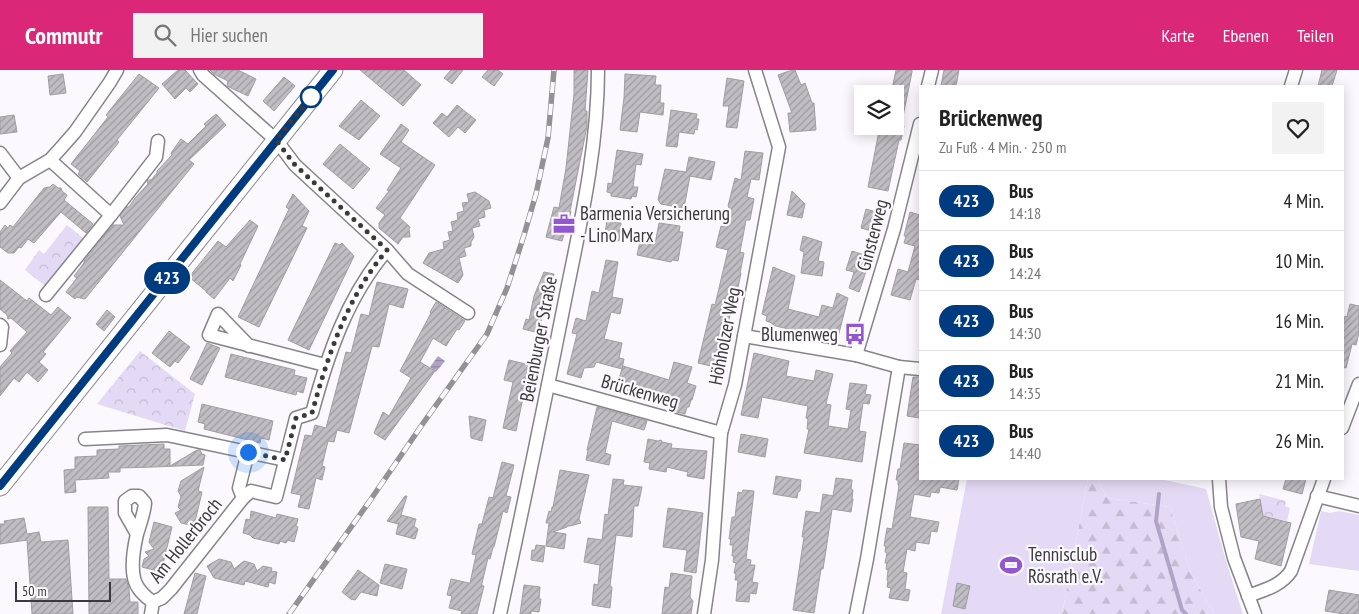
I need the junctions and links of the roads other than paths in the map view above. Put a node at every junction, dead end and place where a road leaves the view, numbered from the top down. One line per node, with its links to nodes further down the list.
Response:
1 (116, 70): 14 (street)
2 (200, 70): 11 (street)
3 (333, 70): 11 (main road)
4 (598, 70): 30 (street, Beienburger Straße)
5 (755, 70): 22 (street, Höhholzer Weg)
6 (932, 70): 8 (street)
7 (1296, 70): 9 (street)
8 (928, 85)
9 (1291, 85)
10 (919, 128): 25 (street, Ginsterweg)
11 (276, 140): 18 (street); 38 (main road)
12 (158, 141): 17 (street)
13 (0, 154): 15 (street)
14 (50, 160): 15 (street); 17 (street)
15 (19, 178): 16 (street)
16 (0, 203)
17 (111, 215): 19 (street)
18 (387, 250): 20 (street); 26 (street)
19 (46, 295)
20 (468, 313)
21 (0, 325): 23 (street)
22 (744, 336): 25 (street); 32 (street, Höhholzer Weg)
23 (0, 345)
24 (250, 346): 26 (street)
25 (856, 355): 27 (street)
26 (325, 365): 35 (street, Am Hollerbroch)
27 (899, 367): 28 (street); 47 (street)
28 (919, 369)
29 (1359, 384): 31 (street)
30 (548, 385): 32 (street, Brückenweg); 45 (street, Beienburger Straße)
31 (1344, 423)
32 (721, 433): 46 (street, Höhholzer Weg)
33 (85, 439): 34 (street)
34 (248, 452): 35 (street); 40 (street, Am Hollerbroch)
35 (285, 460): 40 (street, Am Hollerbroch)
36 (1219, 480): 43 (street)
37 (1324, 480): 39 (street)
38 (0, 486)
39 (1317, 496): 41 (street); 43 (street)
40 (243, 498): 44 (street, Am Hollerbroch)
41 (1359, 506)
42 (137, 534): 44 (street, Am Hollerbroch)
43 (1248, 596): 48 (street)
44 (152, 608)
45 (500, 614)
46 (704, 614)
47 (856, 614)
48 (1255, 614)

